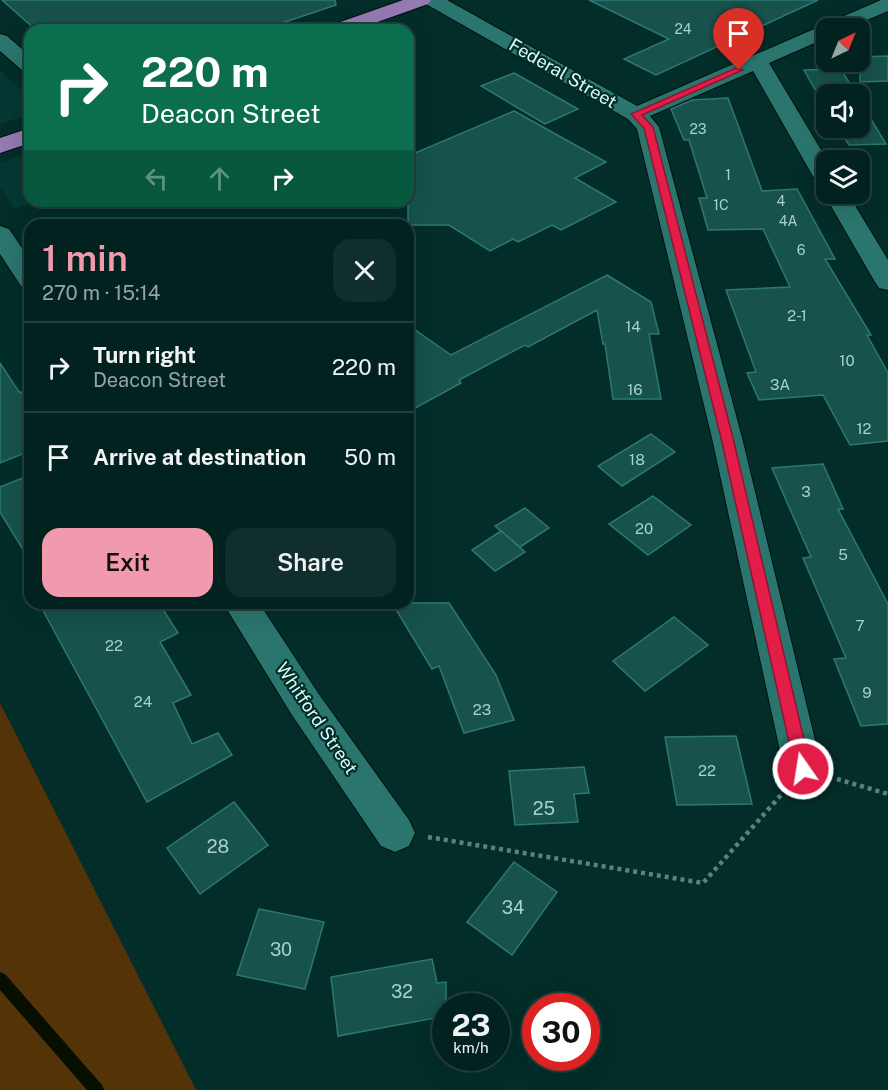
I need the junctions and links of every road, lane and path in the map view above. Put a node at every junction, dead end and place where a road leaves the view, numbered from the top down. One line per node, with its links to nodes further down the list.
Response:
1 (421, 0): 5 (highway)
2 (451, 4): 10 (street, Federal Street)
3 (888, 4): 4 (street)
4 (856, 18)
5 (353, 24)
6 (816, 36): 9 (street)
7 (0, 40): 8 (street)
8 (24, 62)
9 (758, 62): 10 (street); 13 (street)
10 (636, 114): 19 (street, Federal Street)
11 (24, 137): 12 (highway)
12 (0, 146)
13 (816, 161)
14 (842, 204): 17 (street)
15 (0, 234): 16 (street)
16 (24, 271)
17 (888, 282)
18 (244, 609): 21 (street, Whitford Street)
19 (803, 769): 20 (path); 21 (path)
20 (888, 794)
21 (395, 833)

